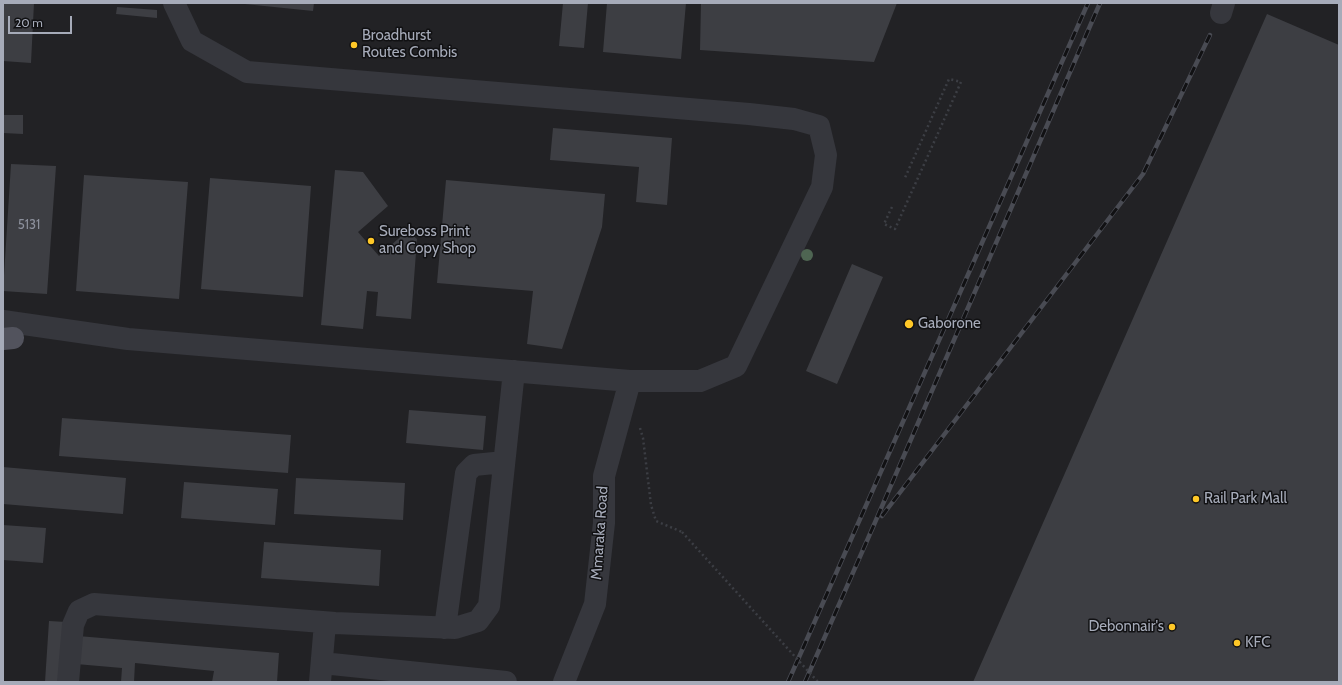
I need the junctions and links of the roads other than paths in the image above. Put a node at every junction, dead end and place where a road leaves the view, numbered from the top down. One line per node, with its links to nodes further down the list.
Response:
1 (174, 3): 4 (lane)
2 (6, 334): 3 (lane)
3 (514, 371): 4 (lane); 5 (lane)
4 (627, 391): 11 (lane, Mmaraka Road)
5 (504, 462): 7 (lane); 7 (lane)
6 (325, 623): 7 (lane); 8 (lane); 9 (lane)
7 (445, 628)
8 (321, 673): 10 (lane)
9 (68, 682)
10 (506, 682)
11 (564, 682)

